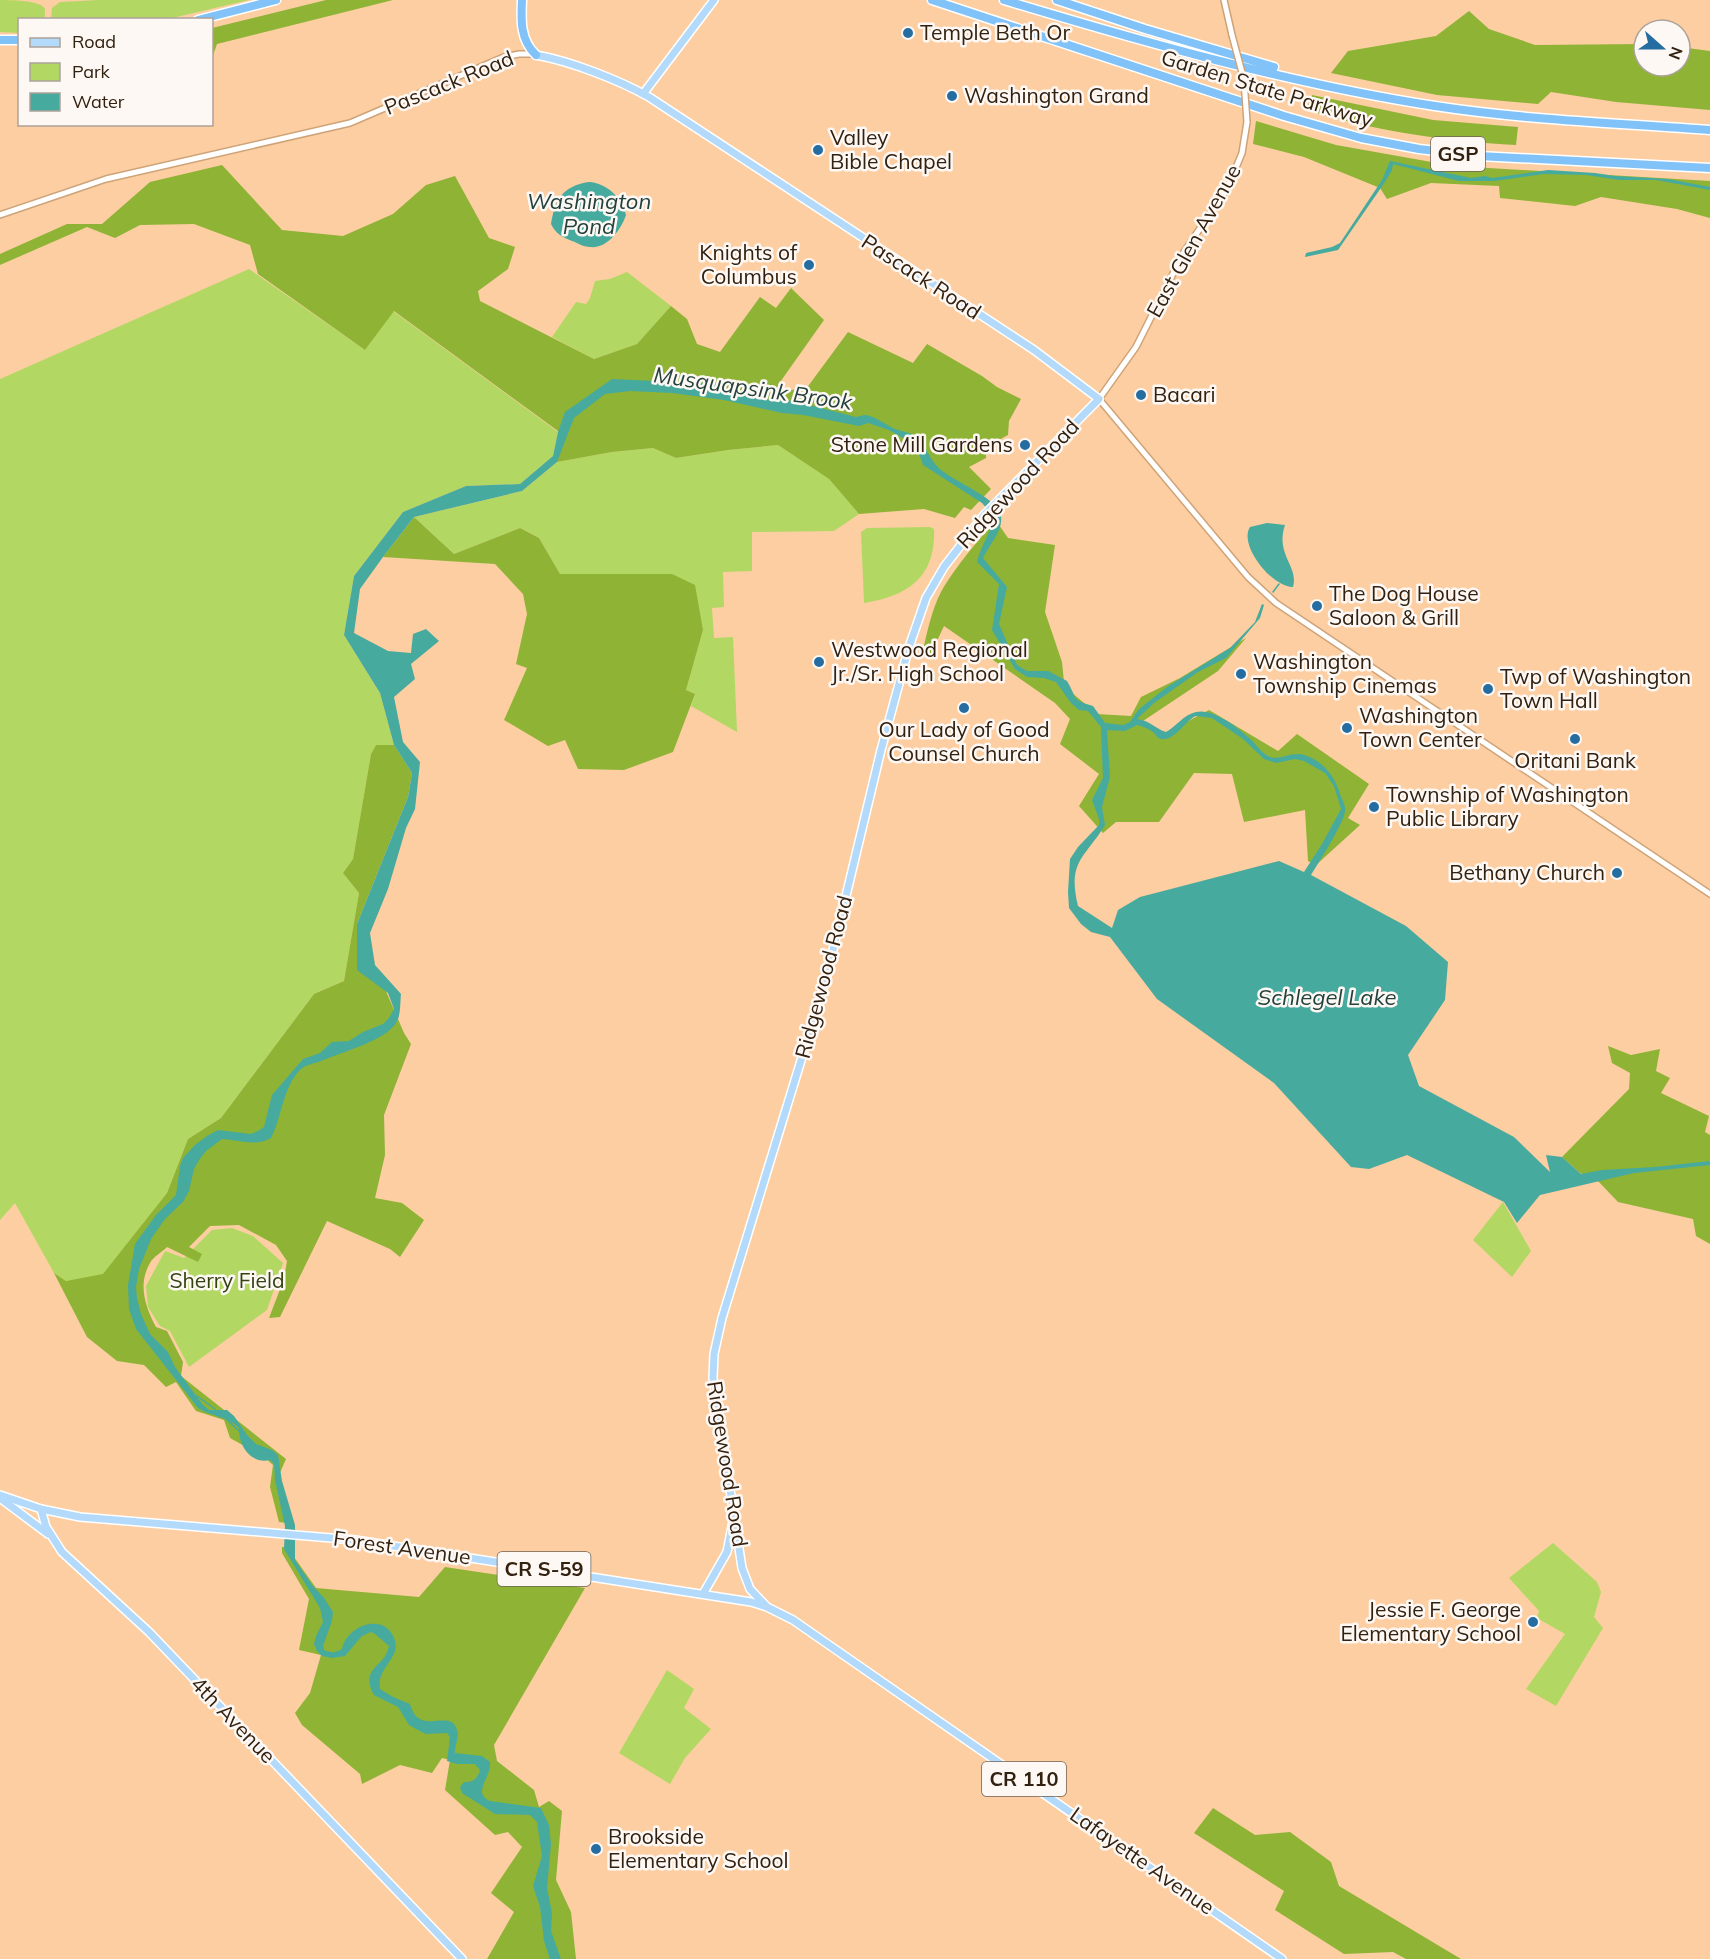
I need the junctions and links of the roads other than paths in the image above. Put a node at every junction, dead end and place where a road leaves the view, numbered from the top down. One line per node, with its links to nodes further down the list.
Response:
1 (276, 0): 8 (highway)
2 (522, 0): 11 (highway)
3 (714, 0): 13 (main road)
4 (932, 0): 15 (highway, Garden State Parkway / GSP)
5 (1004, 0): 12 (highway, Garden State Parkway / GSP)
6 (1057, 0): 12 (highway, Garden State Parkway / GSP)
7 (1224, 0): 17 (street, East Glen Avenue, bridge)
8 (206, 18)
9 (0, 39): 10 (highway)
10 (18, 40)
11 (536, 55): 13 (main road, Pascack Road); 16 (street, Pascack Road)
12 (1358, 92): 14 (highway, Garden State Parkway / GSP)
13 (643, 94): 17 (main road, Pascack Road)
14 (1710, 130)
15 (1710, 168)
16 (0, 215)
17 (1099, 399): 18 (street, Pascack Road); 21 (main road, Ridgewood Road / CR 110)
18 (1710, 894)
19 (0, 1497): 20 (main road); 22 (main road)
20 (41, 1509): 22 (main road, 4th Avenue); 23 (main road, Forest Avenue / CR S-59)
21 (734, 1512): 23 (main road); 24 (main road, Ridgewood Road / CR 110)
22 (50, 1536): 25 (main road, 4th Avenue)
23 (703, 1594): 24 (main road, Forest Avenue / CR S-59)
24 (765, 1606): 26 (main road, Lafayette Avenue / CR 110)
25 (462, 1959)
26 (1282, 1959)

